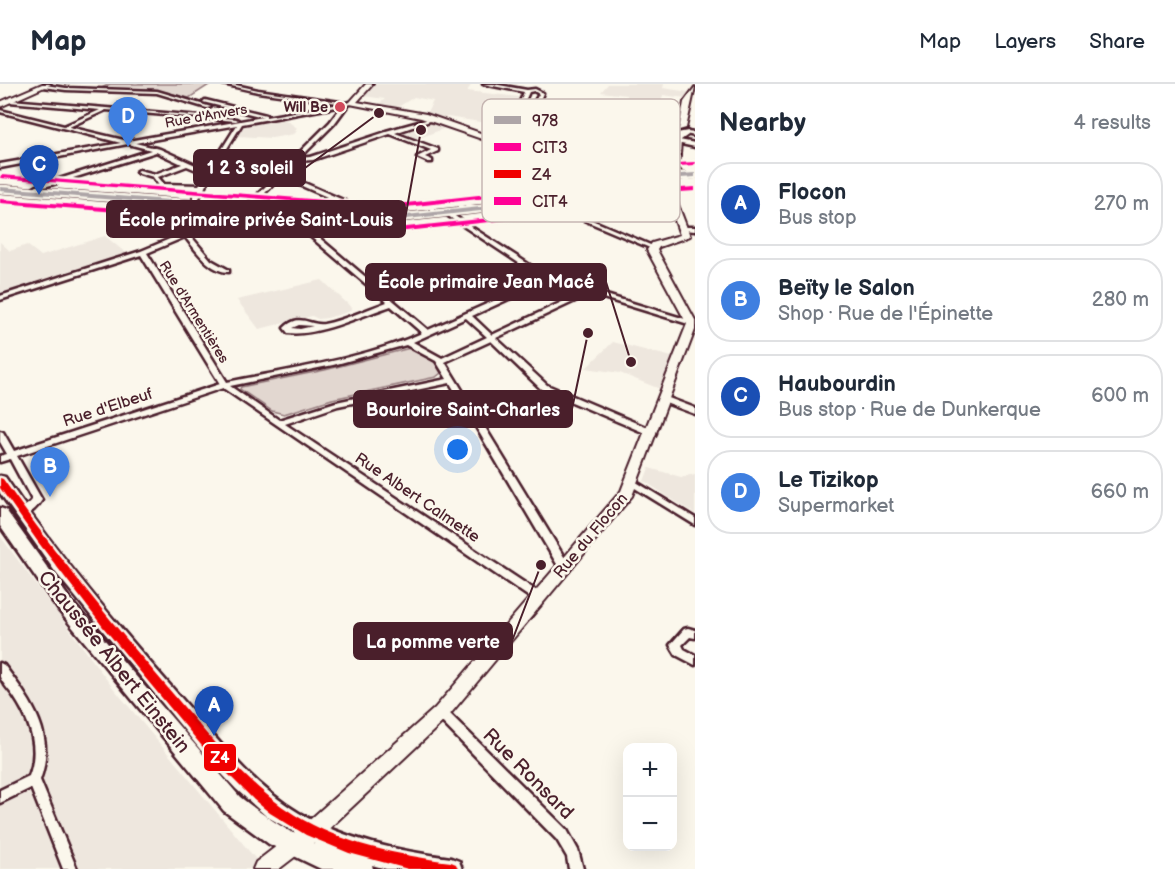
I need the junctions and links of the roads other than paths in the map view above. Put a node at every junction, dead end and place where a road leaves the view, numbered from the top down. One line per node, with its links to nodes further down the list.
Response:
1 (103, 84): 8 (street)
2 (225, 84): 16 (street)
3 (370, 84): 16 (street)
4 (485, 84): 9 (street)
5 (46, 85): 8 (street); 13 (street)
6 (535, 87): 9 (street); 12 (street)
7 (695, 89): 28 (street)
8 (93, 90): 10 (street); 15 (street)
9 (526, 91): 11 (street)
10 (88, 95)
11 (522, 99)
12 (538, 99)
13 (11, 101): 18 (street); 19 (street)
14 (80, 101): 19 (street)
15 (189, 101): 17 (street); 20 (street)
16 (349, 103): 24 (street, Rue d'Anvers); 25 (street); 35 (street)
17 (216, 104): 20 (street); 24 (street)
18 (0, 105)
19 (73, 106): 21 (street)
20 (209, 107): 23 (street)
21 (107, 109): 23 (street); 27 (street)
22 (0, 111): 27 (street)
23 (185, 116): 26 (street)
24 (269, 117): 26 (street, Rue d'Anvers)
25 (431, 119): 29 (street); 30 (street)
26 (241, 122): 32 (street, Rue d'Anvers); 39 (street)
27 (64, 127): 32 (street)
28 (687, 130)
29 (388, 132): 35 (street); 36 (street)
30 (482, 137)
31 (680, 142): 33 (street)
32 (127, 143): 34 (street); 38 (street, Rue d'Anvers)
33 (695, 144)
34 (158, 150): 37 (street); 45 (street)
35 (295, 160): 41 (street)
36 (430, 161)
37 (186, 164): 39 (street); 42 (street)
38 (0, 166)
39 (211, 171): 41 (street); 43 (street)
40 (139, 172): 42 (street)
41 (282, 173): 47 (street); 51 (street)
42 (155, 176): 43 (street)
43 (201, 187): 46 (street)
44 (0, 189): 45 (street)
45 (31, 192): 46 (street)
46 (193, 205): 47 (street)
47 (246, 209): 49 (street); 56 (street)
48 (482, 209): 50 (street)
49 (293, 213): 51 (street); 63 (street)
50 (447, 213): 51 (street); 60 (street)
51 (371, 219)
52 (680, 220): 54 (street)
53 (593, 222): 57 (street)
54 (684, 229): 55 (street); 57 (street)
55 (695, 229)
56 (186, 234): 58 (street); 59 (street)
57 (652, 247): 65 (street)
58 (143, 252): 62 (street); 72 (street, Rue d'Armentières)
59 (227, 272)
60 (548, 279): 61 (street); 64 (street, Rue d'Elbeuf)
61 (589, 292): 65 (street); 68 (street)
62 (0, 298)
63 (392, 303): 66 (street); 67 (street)
64 (467, 315): 67 (street, Rue d'Elbeuf); 68 (street)
65 (693, 324): 73 (street, Rue du Flocon)
66 (319, 326)
67 (428, 333): 69 (street, Rue d'Elbeuf)
68 (492, 339): 70 (street); 76 (street)
69 (407, 342): 70 (street); 72 (street, Rue d'Elbeuf)
70 (442, 361): 71 (street)
71 (452, 380): 75 (street); 84 (street)
72 (225, 385): 75 (street, Rue Albert Calmette); 78 (street, Rue d'Elbeuf)
73 (663, 399): 74 (street); 76 (street, Rue du Flocon)
74 (695, 411)
75 (278, 423): 85 (street, Rue Albert Calmette)
76 (652, 433): 81 (street, Rue du Flocon)
77 (0, 434): 78 (street)
78 (12, 455): 79 (street, Rue d'Elbeuf); 82 (street)
79 (0, 459)
80 (0, 481): 82 (main road, Chaussée Albert Einstein)
81 (633, 483): 83 (street); 84 (street, Rue du Flocon)
82 (10, 514): 92 (main road, Chaussée Albert Einstein); 93 (main road, Chaussée Albert Einstein)
83 (695, 522)
84 (565, 568): 85 (street, Rue du Flocon)
85 (539, 598): 89 (street, Rue du Flocon)
86 (695, 634): 87 (street)
87 (695, 660)
88 (0, 668): 90 (street)
89 (441, 713): 92 (street, Rue du Flocon); 98 (street, Rue Ronsard)
90 (34, 780): 91 (street); 94 (street)
91 (0, 797)
92 (311, 832): 93 (street, Rue du Flocon); 97 (main road, Chaussée Albert Einstein)
93 (293, 847): 95 (street, Rue du Flocon); 96 (main road, Chaussée Albert Einstein)
94 (70, 869)
95 (263, 869)
96 (362, 869)
97 (451, 869)
98 (576, 869)

